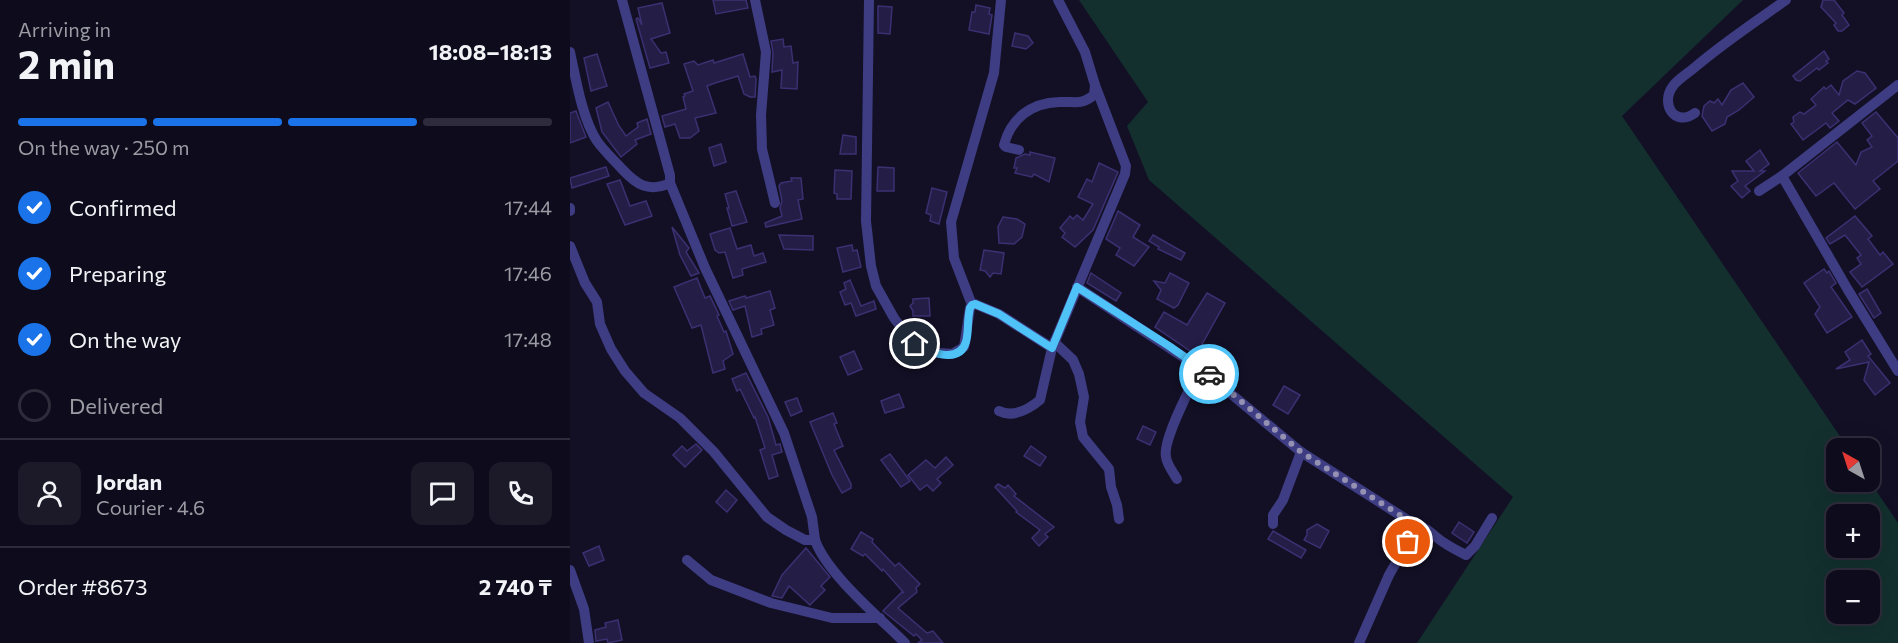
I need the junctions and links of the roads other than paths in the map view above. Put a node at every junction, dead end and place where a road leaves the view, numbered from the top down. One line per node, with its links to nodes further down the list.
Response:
1 (622, 0): 13 (street)
2 (755, 0): 15 (street)
3 (870, 0): 18 (street)
4 (1001, 0): 18 (street)
5 (1058, 0): 8 (street)
6 (1786, 0): 10 (street)
7 (570, 52): 13 (street)
8 (1095, 85): 11 (street); 17 (street)
9 (1898, 85): 12 (street)
10 (1695, 113)
11 (1019, 150)
12 (1782, 176): 14 (street); 21 (street)
13 (670, 183): 29 (street)
14 (1759, 191)
15 (775, 203)
16 (570, 246): 29 (street)
17 (1077, 287): 19 (street); 20 (street)
18 (972, 305): 19 (street)
19 (1053, 345): 22 (street); 25 (street)
20 (1200, 368): 23 (street); 24 (street)
21 (1898, 371)
22 (999, 411)
23 (1301, 452): 27 (street); 28 (street)
24 (1177, 478)
25 (1119, 519)
26 (1492, 519): 28 (street)
27 (1273, 524)
28 (1417, 526): 35 (street)
29 (815, 540): 32 (street)
30 (687, 560): 32 (street)
31 (570, 570): 33 (street)
32 (880, 618): 34 (street)
33 (589, 643)
34 (905, 643)
35 (1359, 643)

